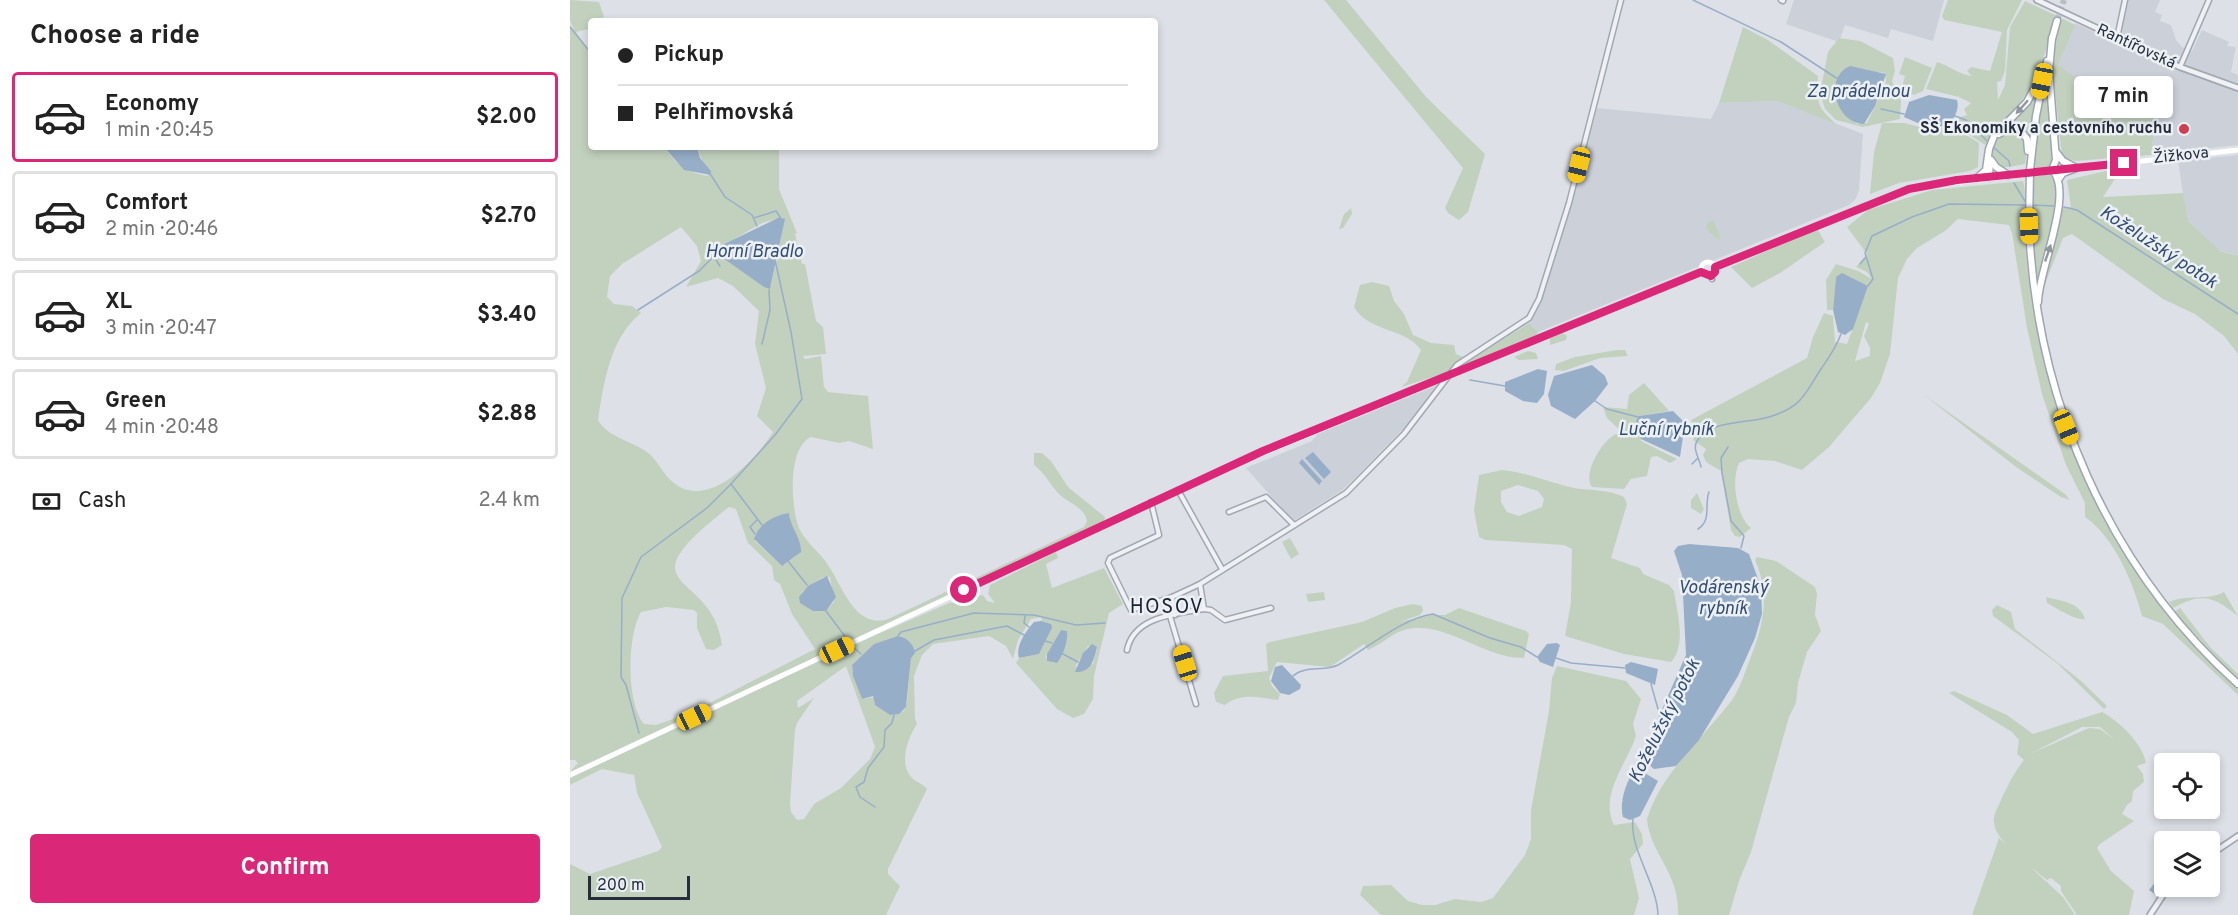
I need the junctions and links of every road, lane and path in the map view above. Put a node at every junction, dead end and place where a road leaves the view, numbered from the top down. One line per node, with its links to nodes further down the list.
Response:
1 (1621, 0): 26 (street)
2 (2037, 0): 7 (street, Rantířovská)
3 (2125, 0): 7 (street)
4 (2209, 0): 8 (street)
5 (2057, 21): 6 (main road)
6 (2052, 38): 9 (main road); 12 (main road)
7 (2117, 38): 8 (street, Rantířovská)
8 (2180, 67): 10 (street, Rantířovská)
9 (2045, 69): 11 (main road, one-way to 11); 14 (main road)
10 (2238, 88)
11 (1992, 144): 14 (main road); 15 (main road); 17 (main road)
12 (2055, 148): 16 (main road); 18 (main road)
13 (2238, 150): 16 (main road, Žižkova)
14 (2030, 155): 25 (main road, bridge)
15 (1990, 158): 19 (main road); 20 (main road)
16 (2076, 168): 18 (main road, Žižkova); 22 (main road)
17 (1986, 170): 20 (main road); 21 (main road)
18 (2052, 170): 19 (main road, Žižkova); 22 (main road)
19 (2008, 175): 20 (main road, Žižkova)
20 (1989, 177): 21 (main road, Žižkova)
21 (1977, 178): 23 (main road, Žižkova)
22 (2057, 186): 25 (main road, one-way to 22)
23 (1715, 267): 24 (main road); 24 (main road)
24 (1701, 272): 26 (main road)
25 (2049, 372): 38 (main road)
26 (1448, 376): 27 (main road); 30 (street)
27 (1178, 490): 28 (main road); 31 (street)
28 (1151, 502): 33 (street); 40 (main road)
29 (1229, 512): 30 (street)
30 (1294, 525): 31 (street)
31 (1222, 569): 32 (street)
32 (1200, 584): 33 (street); 35 (street)
33 (1172, 597): 36 (street)
34 (1271, 608): 35 (street)
35 (1204, 609): 36 (street)
36 (1172, 615): 37 (street); 39 (street)
37 (1127, 650)
38 (2238, 684)
39 (1196, 704)
40 (570, 775)
41 (2238, 836): 42 (street)
42 (2220, 848)
43 (2162, 897): 44 (street)
44 (2150, 915)

